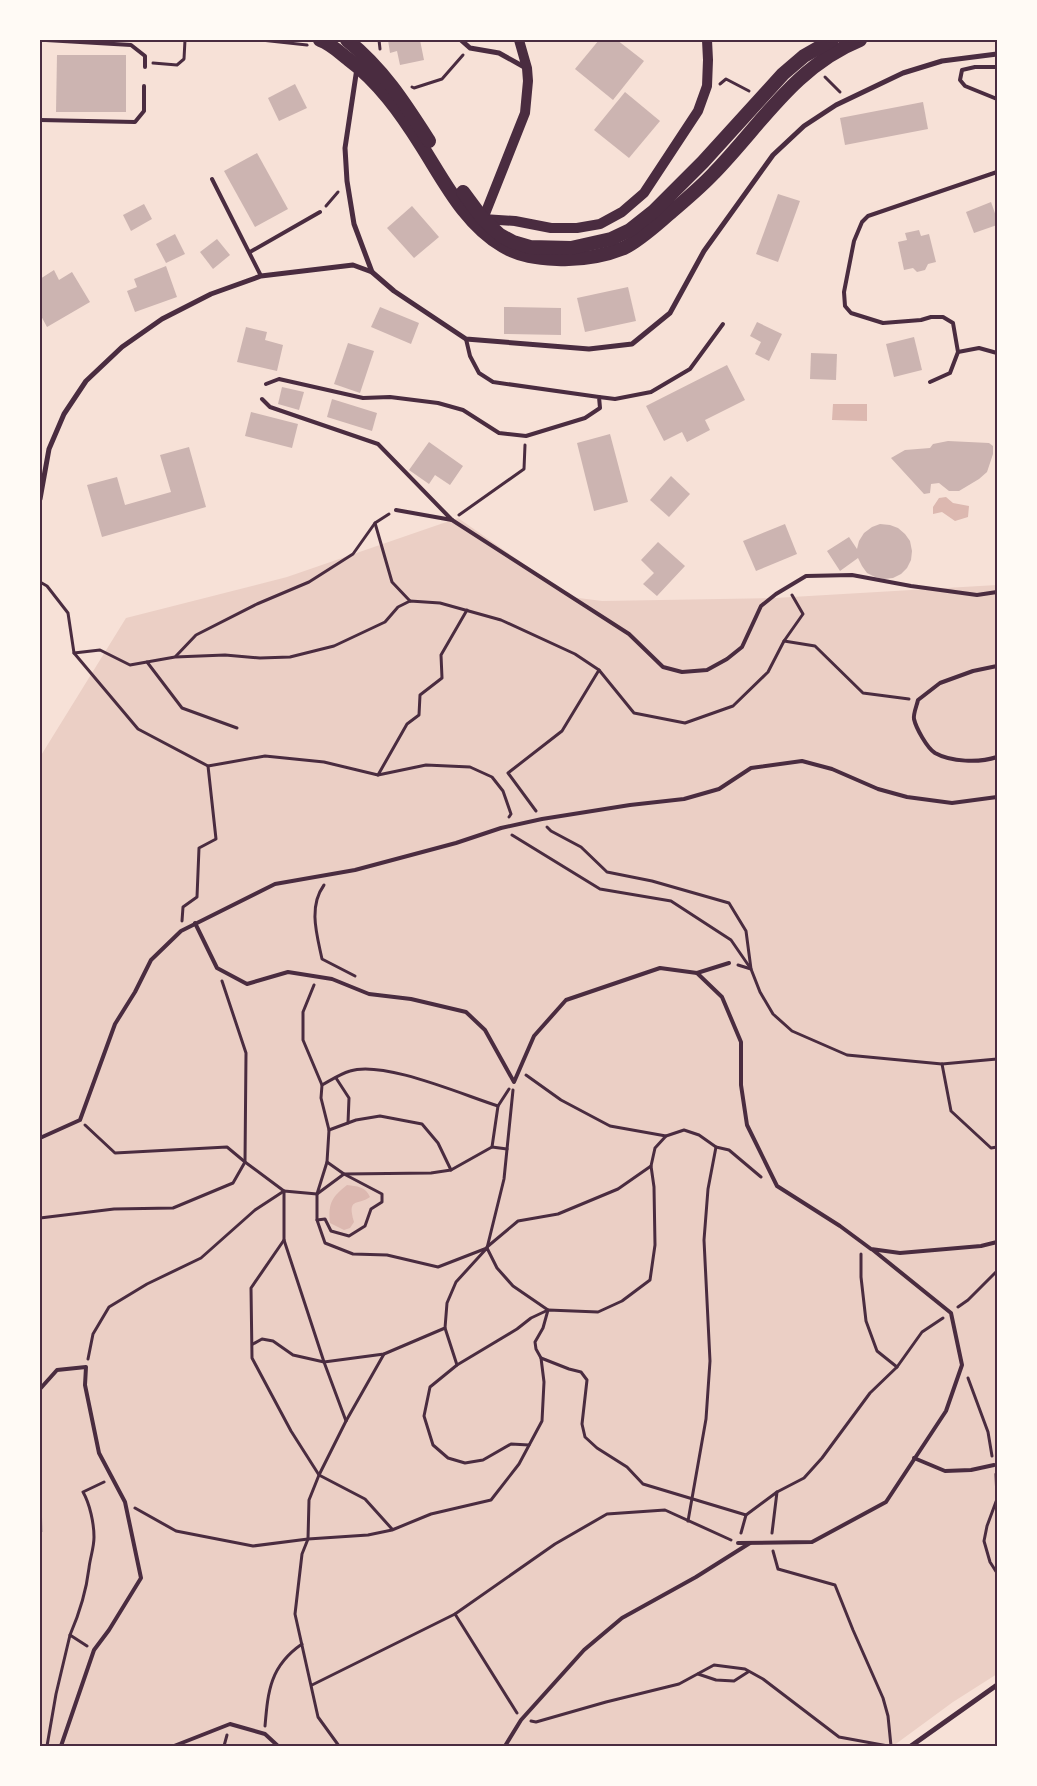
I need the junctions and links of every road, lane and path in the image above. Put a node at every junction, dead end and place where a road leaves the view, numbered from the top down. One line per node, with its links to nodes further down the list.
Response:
1 (46, 40): 15 (lane)
2 (185, 40): 15 (path)
3 (261, 40): 11 (path)
4 (347, 40): 31 (highway)
5 (379, 40): 13 (path)
6 (461, 40): 12 (street)
7 (519, 40): 19 (main road)
8 (707, 40): 31 (main road)
9 (832, 40): 31 (highway)
10 (860, 40): 17 (highway)
11 (317, 44): 16 (highway)
12 (470, 48): 19 (street); 21 (path)
13 (382, 54)
14 (997, 54): 24 (street)
15 (145, 64)
16 (357, 65): 17 (highway); 29 (street)
17 (814, 66): 24 (path)
18 (997, 66): 25 (lane)
19 (527, 68): 31 (main road)
20 (726, 79): 23 (path)
21 (408, 84)
22 (144, 86): 26 (lane)
23 (753, 94)
24 (848, 99): 36 (street)
25 (997, 99)
26 (40, 120)
27 (997, 172): 37 (lane)
28 (212, 179): 32 (lane)
29 (347, 181): 30 (path); 33 (street)
30 (320, 212): 32 (lane)
31 (483, 219)
32 (250, 252): 34 (lane)
33 (372, 272): 34 (street); 36 (street)
34 (261, 276): 44 (street)
35 (723, 324): 41 (lane)
36 (466, 339): 41 (lane)
37 (958, 352): 38 (lane); 39 (lane)
38 (997, 353)
39 (930, 382)
40 (266, 384): 43 (lane)
41 (599, 397): 43 (lane)
42 (262, 399): 46 (lane)
43 (526, 436): 46 (path)
44 (40, 499)
45 (396, 510): 46 (lane); 47 (path)
46 (452, 520): 49 (lane)
47 (375, 523): 51 (path); 55 (path)
48 (40, 582): 54 (path)
49 (787, 587): 50 (lane); 53 (path)
50 (997, 592)
51 (410, 602): 52 (path); 55 (path)
52 (467, 610): 58 (path); 63 (path)
53 (784, 641): 58 (path); 59 (path)
54 (74, 653): 56 (path); 62 (path)
55 (175, 657): 56 (path)
56 (147, 662): 60 (path)
57 (997, 666): 59 (lane)
58 (600, 670): 65 (path)
59 (918, 700): 61 (lane)
60 (237, 728)
61 (997, 757)
62 (208, 766): 63 (path); 69 (path)
63 (378, 775): 66 (path)
64 (997, 797): 65 (lane)
65 (542, 819): 66 (lane); 72 (path)
66 (501, 828): 68 (lane); 72 (path)
67 (328, 880): 75 (path)
68 (196, 923): 69 (lane); 71 (lane)
69 (181, 931): 83 (lane)
70 (729, 963): 72 (path); 73 (lane)
71 (217, 968): 74 (lane); 92 (path)
72 (751, 969): 77 (path)
73 (697, 973): 78 (lane); 103 (lane)
74 (318, 976): 80 (lane); 81 (path)
75 (357, 978)
76 (997, 1059): 77 (path)
77 (942, 1064): 90 (path)
78 (519, 1070): 80 (lane); 86 (path)
79 (336, 1078): 81 (path); 82 (path); 84 (path)
80 (514, 1082): 82 (path); 91 (path)
81 (322, 1084): 85 (path)
82 (498, 1106): 88 (path)
83 (80, 1120): 87 (lane); 92 (path)
84 (348, 1123): 85 (path); 95 (path)
85 (330, 1130): 93 (path)
86 (666, 1136): 89 (path); 94 (path)
87 (40, 1138)
88 (492, 1146): 91 (path); 95 (path)
89 (716, 1147): 97 (path); 126 (path)
90 (997, 1147)
91 (508, 1149): 105 (path)
92 (245, 1162): 98 (path); 100 (path)
93 (327, 1162): 96 (path); 99 (path)
94 (651, 1166): 105 (path); 108 (path)
95 (451, 1170): 96 (path)
96 (344, 1174): 99 (path); 101 (path)
97 (760, 1177)
98 (284, 1190): 99 (path); 102 (path); 116 (path)
99 (317, 1194): 101 (path)
100 (40, 1218)
101 (317, 1220): 105 (path)
102 (284, 1240): 111 (path); 114 (path)
103 (860, 1241): 106 (lane); 117 (path)
104 (997, 1242): 106 (lane)
105 (487, 1248): 108 (path); 110 (path)
106 (871, 1249): 109 (lane)
107 (997, 1271): 109 (path)
108 (548, 1310): 113 (path); 115 (path)
109 (950, 1313): 117 (path); 121 (lane)
110 (445, 1328): 112 (path); 115 (path)
111 (253, 1344): 114 (path); 123 (path)
112 (384, 1354): 114 (path); 119 (path)
113 (541, 1358): 120 (path); 126 (path)
114 (324, 1362): 119 (path)
115 (457, 1365): 120 (path)
116 (86, 1367): 118 (lane); 124 (lane)
117 (897, 1367): 125 (path)
118 (40, 1389)
119 (346, 1421): 123 (path)
120 (529, 1445): 130 (path)
121 (914, 1458): 122 (lane); 132 (lane)
122 (994, 1465)
123 (319, 1475): 130 (path); 131 (path)
124 (112, 1478): 127 (lane); 136 (path)
125 (777, 1492): 128 (path); 132 (path)
126 (691, 1499): 128 (path); 129 (path)
127 (125, 1502): 131 (path); 138 (lane)
128 (746, 1515): 133 (path)
129 (688, 1520): 133 (path); 135 (path)
130 (392, 1530): 131 (path)
131 (308, 1539): 137 (path)
132 (771, 1542): 134 (lane); 152 (path)
133 (738, 1543): 134 (lane)
134 (751, 1543): 143 (lane)
135 (455, 1614): 141 (path); 143 (path)
136 (70, 1635): 138 (path); 146 (path)
137 (302, 1644): 141 (path); 145 (path)
138 (94, 1650): 147 (lane)
139 (749, 1672): 140 (path); 140 (path); 152 (path)
140 (697, 1674): 144 (path)
141 (312, 1685): 150 (path)
142 (997, 1685): 153 (street)
143 (521, 1720): 151 (lane)
144 (536, 1722)
145 (265, 1734): 148 (lane); 149 (lane)
146 (46, 1746)
147 (62, 1746)
148 (174, 1746)
149 (278, 1746)
150 (339, 1746)
151 (505, 1746)
152 (890, 1746)
153 (911, 1746)

